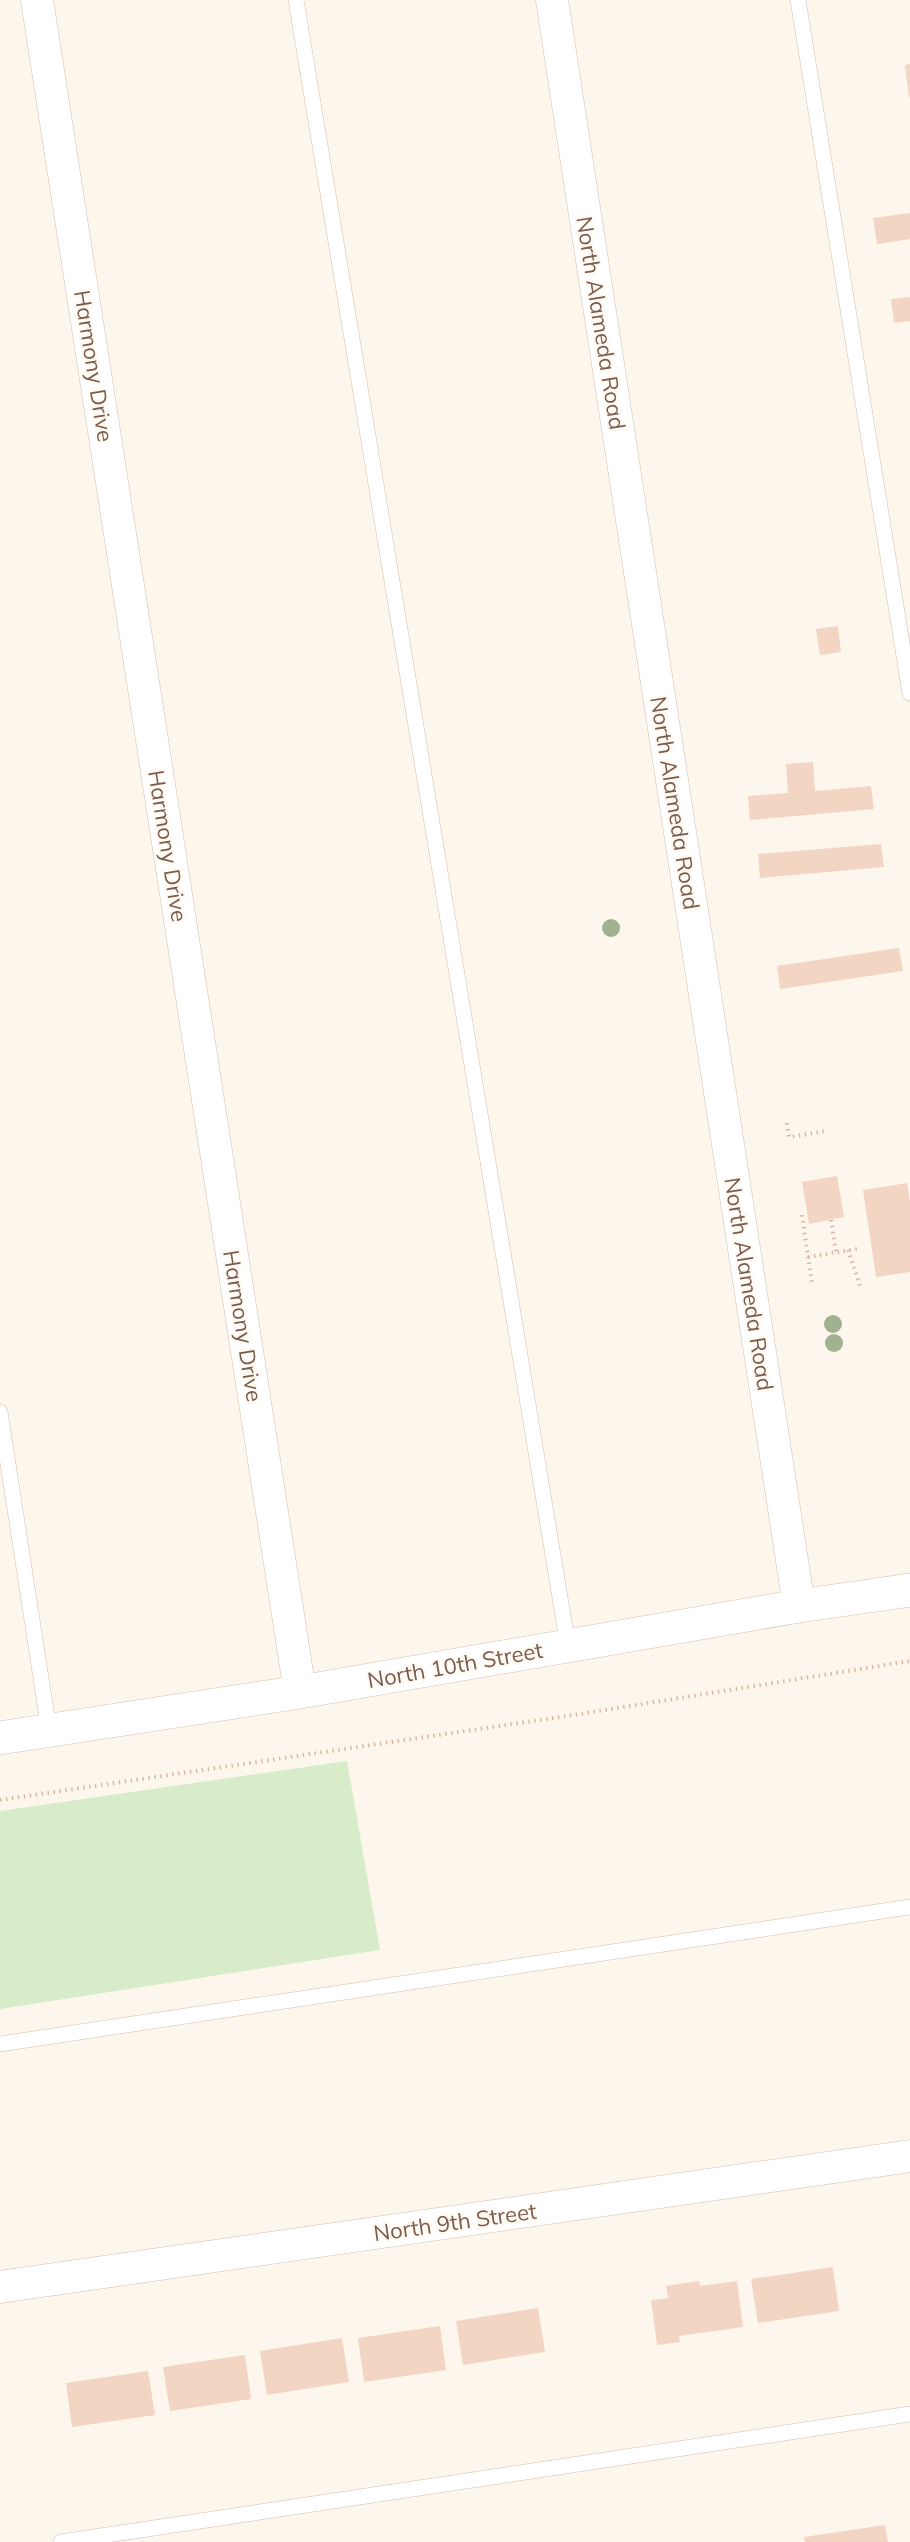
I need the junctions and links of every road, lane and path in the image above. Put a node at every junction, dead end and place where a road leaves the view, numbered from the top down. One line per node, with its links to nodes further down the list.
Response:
1 (37, 0): 21 (street, Harmony Drive)
2 (296, 0): 19 (lane)
3 (552, 0): 18 (street, North Alameda Road)
4 (798, 0): 5 (lane)
5 (910, 693)
6 (786, 1123): 7 (path)
7 (826, 1131)
8 (802, 1215): 13 (path)
9 (831, 1220): 12 (path)
10 (857, 1249): 11 (path)
11 (848, 1250): 12 (path); 15 (path)
12 (836, 1252): 13 (path)
13 (808, 1257): 14 (path)
14 (812, 1284)
15 (861, 1288)
16 (0, 1412): 22 (lane)
17 (910, 1590): 18 (street, North 10th Street)
18 (798, 1606): 19 (street, North 10th Street)
19 (568, 1646): 21 (street, North 10th Street)
20 (910, 1661): 24 (path)
21 (300, 1692): 22 (street, North 10th Street)
22 (49, 1730): 23 (street, North 10th Street)
23 (0, 1738)
24 (0, 1800)
25 (910, 1907): 26 (lane)
26 (0, 2044)
27 (910, 2156): 28 (street, North 9th Street)
28 (0, 2287)
29 (910, 2414): 30 (lane)
30 (61, 2542)

